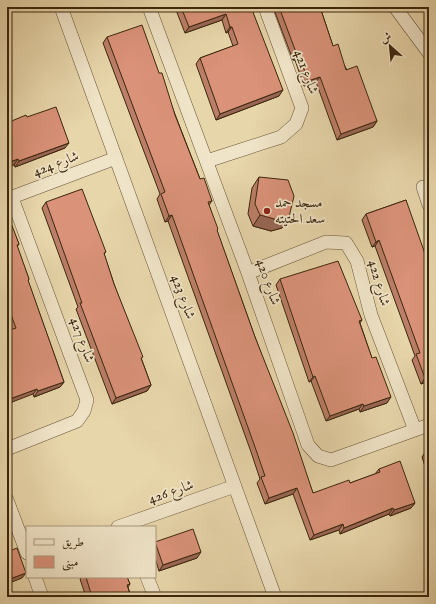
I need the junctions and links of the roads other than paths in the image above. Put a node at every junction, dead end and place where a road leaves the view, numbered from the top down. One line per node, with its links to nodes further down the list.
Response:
1 (61, 7): 6 (street, شارع 423)
2 (149, 7): 7 (street, شارع 420)
3 (264, 7): 7 (street, شارع 421)
4 (395, 7): 5 (street)
5 (429, 52)
6 (116, 158): 9 (street, شارع 424); 15 (street, شارع 423)
7 (207, 161): 11 (street, شارع 420)
8 (423, 187): 10 (street)
9 (9, 199): 14 (street, شارع 427)
10 (429, 205)
11 (248, 273): 13 (street, شارع 420); 13 (street, شارع 422)
12 (429, 424): 13 (street, شارع 420)
13 (415, 430)
14 (7, 449)
15 (235, 486): 17 (street, شارع 426); 23 (street, شارع 423)
16 (7, 500): 18 (street)
17 (125, 526)
18 (26, 550)
19 (35, 578): 21 (street)
20 (148, 578): 22 (street)
21 (42, 597)
22 (155, 597)
23 (275, 597)

